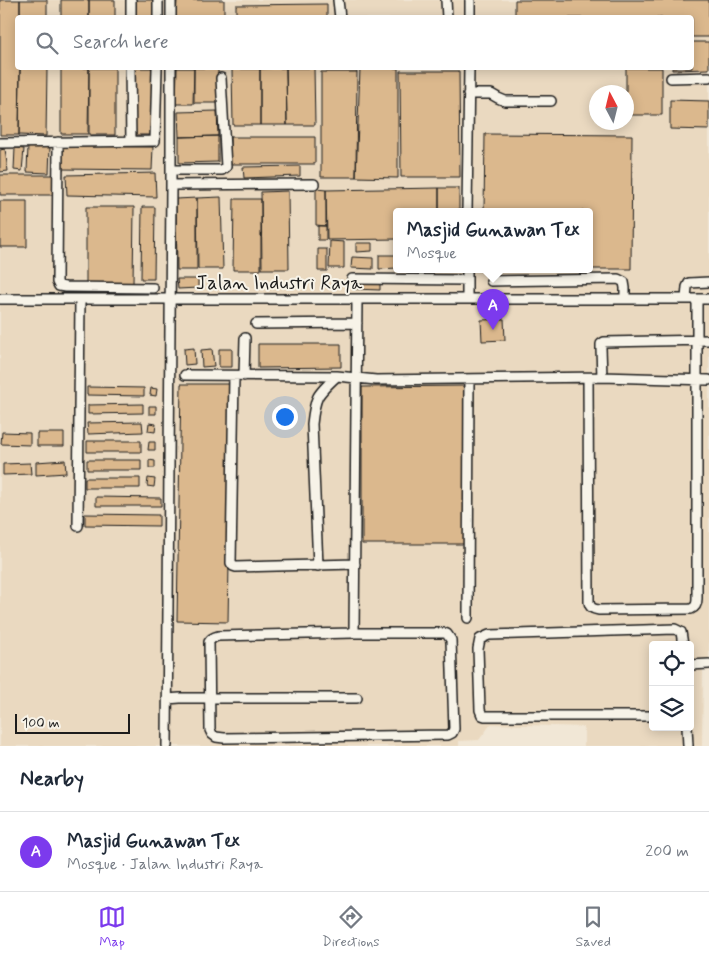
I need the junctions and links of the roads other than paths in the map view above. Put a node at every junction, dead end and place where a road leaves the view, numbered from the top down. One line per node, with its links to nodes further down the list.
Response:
1 (131, 0): 7 (street)
2 (158, 0): 8 (street)
3 (171, 0): 9 (street)
4 (338, 0): 10 (street)
5 (446, 0): 11 (street)
6 (470, 0): 12 (street)
7 (131, 15)
8 (158, 15)
9 (171, 15)
10 (340, 15)
11 (447, 15)
12 (470, 15)
13 (130, 70): 22 (street)
14 (157, 70): 22 (street)
15 (171, 70): 25 (street)
16 (468, 70): 20 (street)
17 (709, 77): 19 (street)
18 (221, 78): 25 (street)
19 (671, 78)
20 (468, 94): 21 (street); 28 (street)
21 (551, 101)
22 (131, 141): 23 (street)
23 (58, 142): 24 (street); 34 (street)
24 (0, 143)
25 (171, 170): 27 (street)
26 (314, 184): 27 (street)
27 (171, 185): 42 (street)
28 (467, 208)
29 (467, 273): 31 (street)
30 (352, 279): 31 (street)
31 (467, 280): 43 (street)
32 (491, 281): 38 (street)
33 (709, 282): 39 (street)
34 (153, 288)
35 (0, 299): 36 (street, Jalan Industri Raya)
36 (80, 299): 42 (street, Jalan Industri Raya); 59 (street)
37 (357, 299): 42 (street, Jalan Industri Raya); 43 (street, Jalan Industri Raya); 44 (street)
38 (625, 299): 39 (street, Jalan Industri Raya); 43 (street, Jalan Industri Raya)
39 (686, 299): 40 (street, Jalan Industri Raya)
40 (697, 299): 41 (street, Jalan Industri Raya); 48 (street)
41 (709, 299)
42 (170, 300): 69 (street)
43 (466, 300)
44 (357, 323): 45 (street); 54 (street)
45 (256, 324)
46 (245, 338): 51 (street)
47 (709, 340): 48 (street)
48 (697, 341): 53 (street); 57 (street)
49 (185, 375): 50 (street)
50 (234, 376): 51 (street); 61 (street)
51 (244, 376): 52 (street)
52 (337, 376): 54 (street); 61 (street)
53 (602, 377): 55 (street); 57 (street)
54 (356, 378): 56 (street); 60 (street)
55 (588, 378): 56 (street); 57 (street)
56 (469, 379): 62 (street)
57 (696, 380): 58 (street)
58 (709, 380)
59 (78, 526)
60 (355, 564): 61 (street); 63 (street)
61 (318, 566)
62 (468, 618)
63 (354, 633): 67 (street); 67 (street)
64 (681, 641): 70 (street)
65 (709, 664): 66 (street)
66 (694, 665)
67 (209, 698): 68 (street); 69 (street)
68 (356, 698)
69 (168, 699): 72 (street)
70 (649, 716)
71 (687, 731): 73 (street)
72 (167, 746)
73 (688, 746)

